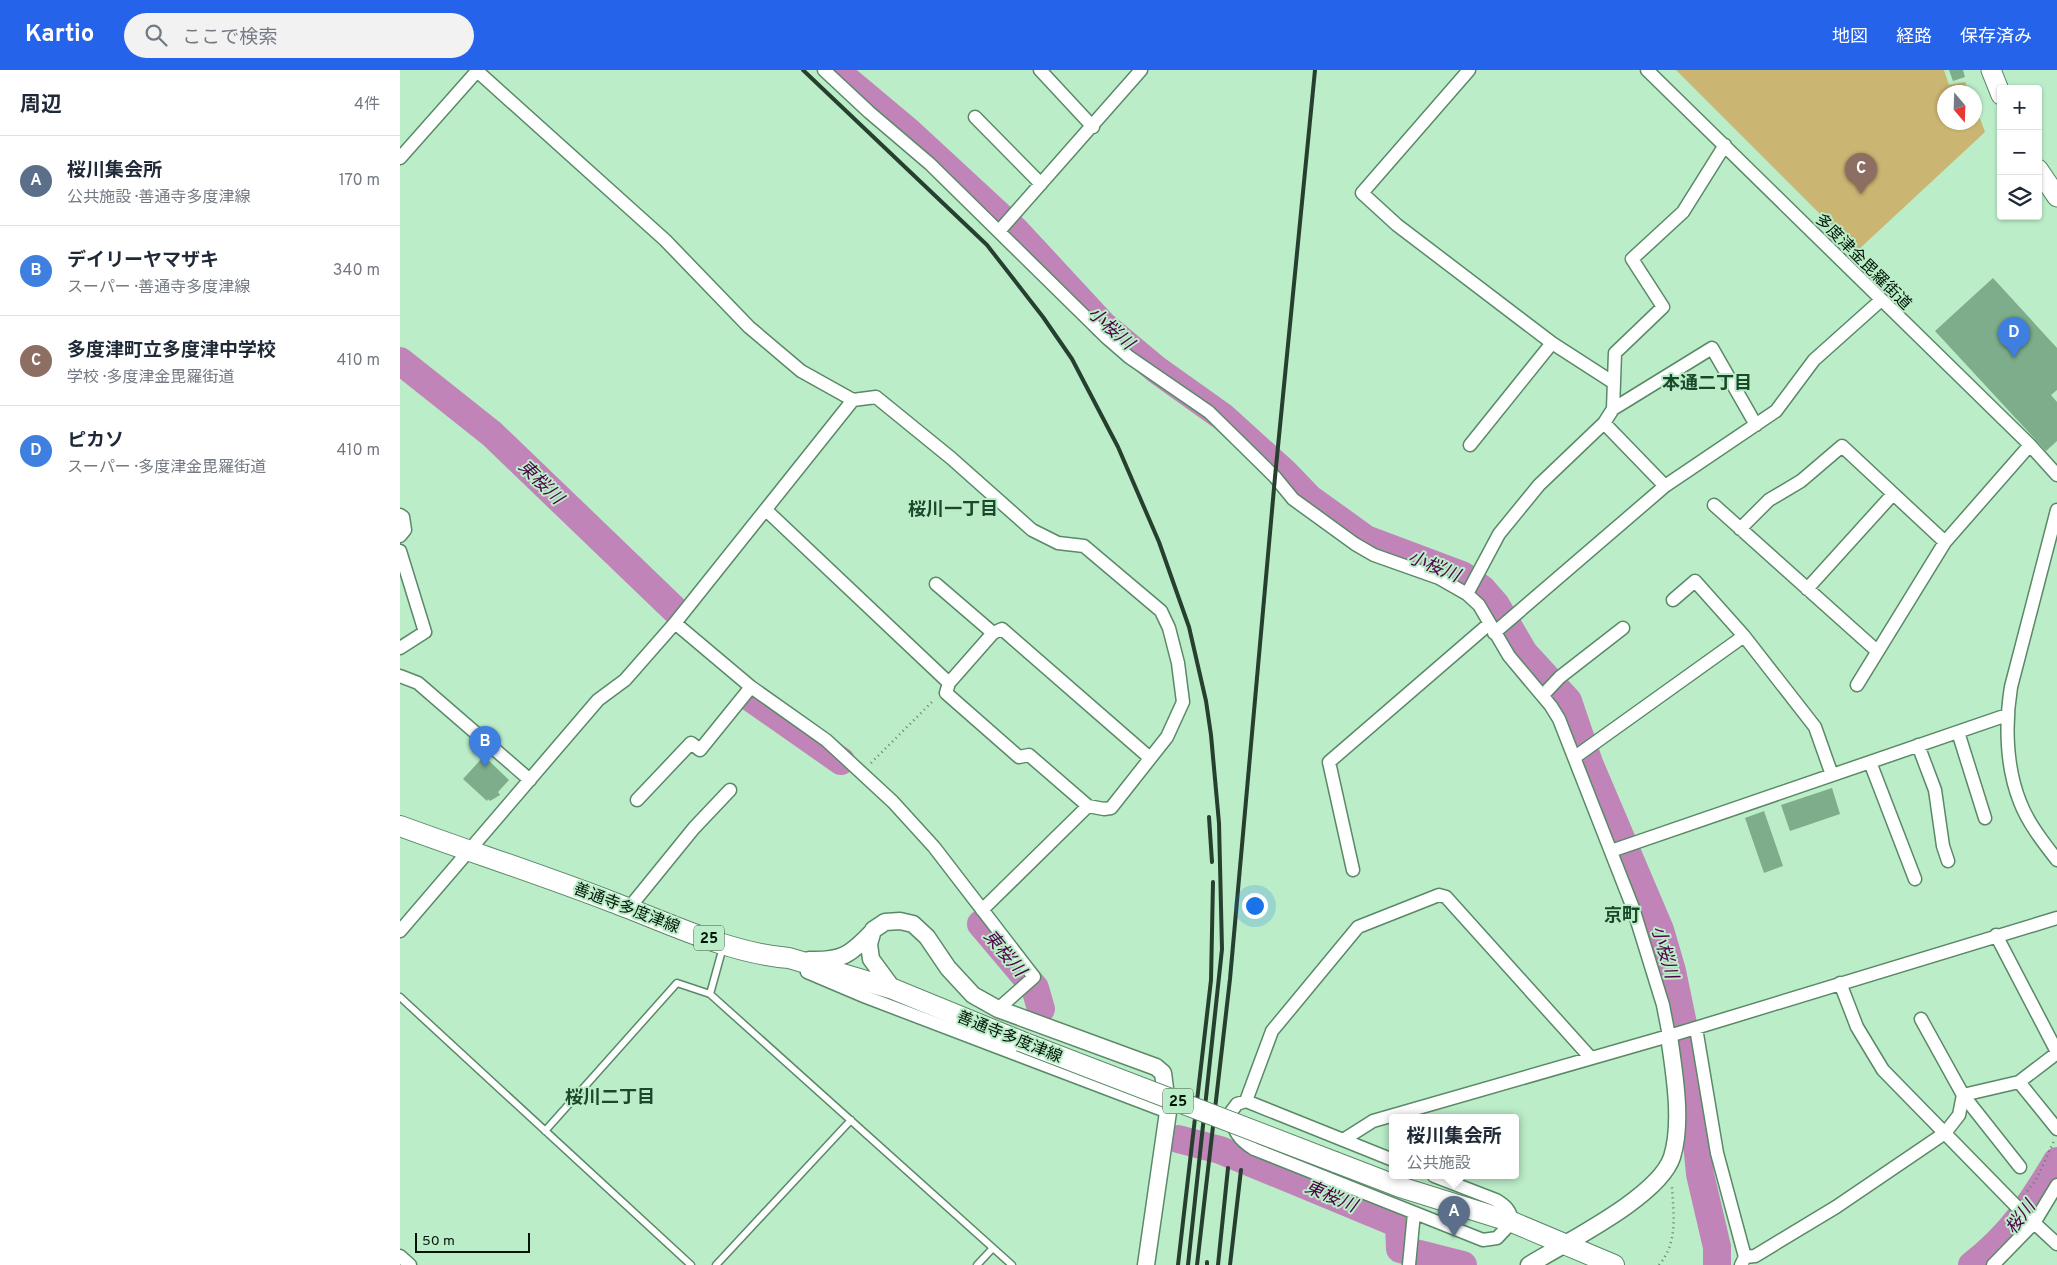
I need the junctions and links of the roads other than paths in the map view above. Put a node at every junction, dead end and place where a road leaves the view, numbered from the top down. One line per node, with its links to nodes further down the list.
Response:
1 (477, 70): 12 (street); 20 (street)
2 (824, 70): 16 (street)
3 (1040, 70): 10 (street)
4 (1141, 70): 10 (street)
5 (1469, 70): 18 (street)
6 (1647, 70): 11 (street, 多度津金毘羅街道)
7 (1992, 70): 8 (main road)
8 (1997, 85)
9 (975, 117): 14 (street)
10 (1093, 127): 14 (street)
11 (1725, 145): 17 (street, 多度津金毘羅街道); 19 (street)
12 (400, 158)
13 (2042, 175): 15 (main road)
14 (1041, 184): 16 (street)
15 (2057, 197)
16 (1006, 223): 39 (street)
17 (1880, 301): 23 (street); 25 (street, 多度津金毘羅街道)
18 (1552, 343): 19 (street); 24 (street)
19 (1614, 382): 21 (street)
20 (853, 400): 30 (street); 57 (street)
21 (1612, 408): 22 (street); 23 (street)
22 (1604, 422): 27 (street); 39 (street)
23 (1756, 425): 27 (street)
24 (1470, 445)
25 (2030, 446): 26 (street, 多度津金毘羅街道); 35 (street)
26 (2057, 475)
27 (1665, 486): 42 (street)
28 (1893, 494): 33 (street); 35 (street); 38 (street)
29 (1714, 505): 33 (street)
30 (766, 510): 41 (street); 51 (street)
31 (2057, 510): 53 (street)
32 (400, 515): 34 (street)
33 (1740, 529): 38 (street)
34 (400, 536)
35 (1944, 542): 47 (street)
36 (400, 551): 46 (street)
37 (936, 584): 44 (street)
38 (1807, 588): 47 (street)
39 (1469, 591): 42 (street)
40 (1674, 600): 45 (street)
41 (675, 622): 50 (street); 60 (street)
42 (1499, 625): 52 (street); 70 (street)
43 (1623, 628): 52 (street)
44 (993, 633): 51 (street); 57 (street)
45 (1744, 636): 56 (street); 59 (street)
46 (400, 648)
47 (1877, 651): 49 (street)
48 (400, 676): 60 (street)
49 (1857, 685)
50 (751, 687): 62 (street); 73 (street)
51 (947, 688): 63 (street)
52 (1545, 693): 56 (street)
53 (2007, 715): 54 (street); 68 (street)
54 (1958, 732): 55 (street); 64 (street)
55 (1918, 745): 58 (street); 69 (street)
56 (1582, 752): 66 (street)
57 (1150, 758): 63 (street)
58 (1870, 762): 59 (street); 71 (street)
59 (1832, 775): 66 (street)
60 (530, 780): 67 (street)
61 (730, 790): 72 (street)
62 (637, 800)
63 (1088, 806): 73 (street)
64 (1985, 818)
65 (400, 826): 67 (main road, 善通寺多度津線 / 25)
66 (1614, 849): 87 (street)
67 (469, 851): 72 (main road, 善通寺多度津線 / 25); 76 (street)
68 (2057, 860)
69 (1948, 861)
70 (1353, 870)
71 (1915, 879)
72 (629, 908): 78 (main road, 善通寺多度津線 / 25)
73 (982, 910): 84 (street)
74 (2057, 918): 77 (street)
75 (873, 930): 79 (street); 81 (street); 84 (street)
76 (400, 931)
77 (1996, 935): 80 (street); 88 (street)
78 (724, 944): 79 (main road, 善通寺多度津線 / 25); 82 (lane)
79 (780, 958): 81 (main road, 善通寺多度津線 / 25); 93 (street)
80 (1840, 983): 86 (street); 99 (street)
81 (893, 989): 106 (main road, 善通寺多度津線 / 25, bridge)
82 (710, 994): 96 (lane); 98 (lane)
83 (400, 997): 98 (lane)
84 (998, 1009): 93 (street)
85 (1921, 1019): 91 (street)
86 (1696, 1028): 87 (street); 113 (street)
87 (1674, 1034): 89 (street); 108 (street)
88 (2057, 1053): 90 (street)
89 (1590, 1057): 92 (street); 94 (street)
90 (2019, 1082): 91 (street); 97 (street)
91 (1963, 1095): 99 (street); 102 (street)
92 (1246, 1101): 100 (street); 105 (street)
93 (1168, 1112): 119 (street)
94 (1397, 1114)
95 (1389, 1116): 100 (street)
96 (851, 1120): 110 (lane); 116 (lane)
97 (2057, 1129)
98 (545, 1131): 115 (lane)
99 (1945, 1133): 107 (street); 113 (street)
100 (1342, 1140): 101 (street)
101 (1389, 1158)
102 (2020, 1167)
103 (1442, 1179): 106 (street)
104 (2057, 1185): 107 (street)
105 (1414, 1213): 106 (street); 112 (street)
106 (1512, 1222): 108 (main road, 善通寺多度津線 / 25)
107 (2034, 1223): 109 (street); 122 (street)
108 (1563, 1244): 120 (street); 121 (main road, 善通寺多度津線 / 25)
109 (2057, 1244)
110 (993, 1248): 117 (lane); 118 (lane)
111 (400, 1256): 114 (street)
112 (1409, 1256)
113 (1743, 1261)
114 (410, 1265)
115 (691, 1265)
116 (716, 1265)
117 (977, 1265)
118 (1012, 1265)
119 (1146, 1265)
120 (1529, 1265)
121 (1614, 1265)
122 (1993, 1265)

